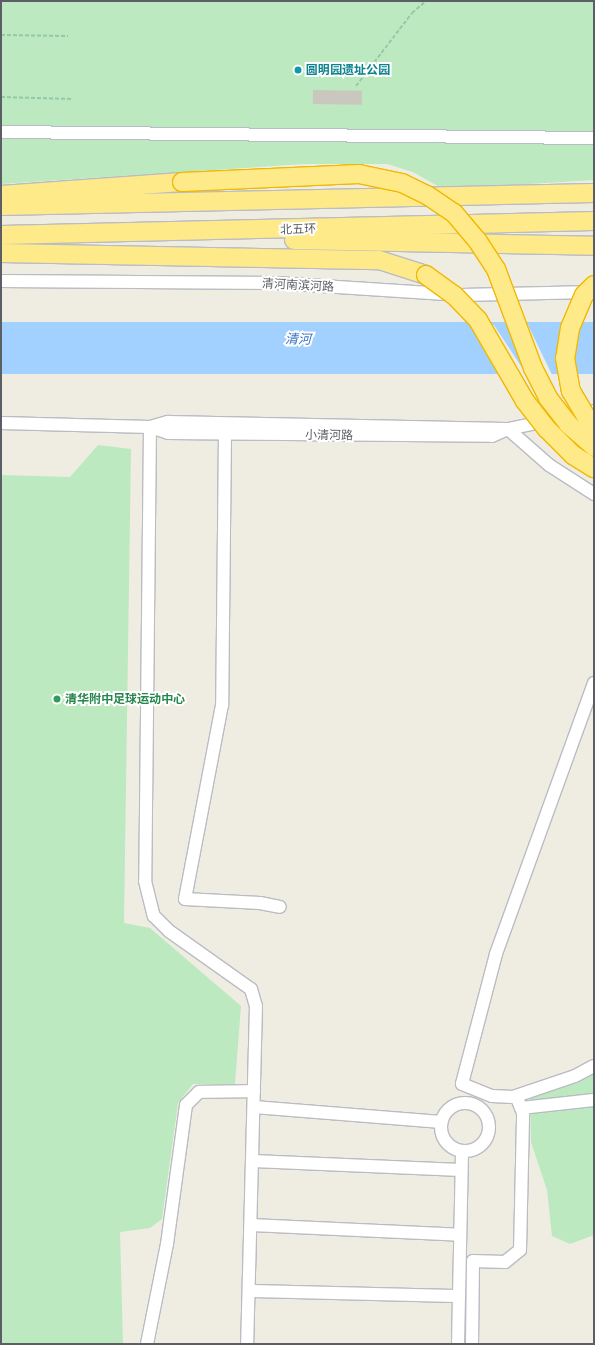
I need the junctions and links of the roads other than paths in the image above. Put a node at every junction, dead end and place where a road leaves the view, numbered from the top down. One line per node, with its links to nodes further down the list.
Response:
1 (1, 132): 2 (street)
2 (594, 138)
3 (594, 193): 5 (highway)
4 (1, 195): 20 (highway, bridge)
5 (1, 206)
6 (594, 221): 7 (highway, 北五环)
7 (102, 234): 8 (highway, 北五环); 9 (highway)
8 (1, 235)
9 (594, 246)
10 (1, 253): 21 (highway, bridge)
11 (1, 282): 13 (street, 清河南滨河路)
12 (594, 285): 18 (highway, bridge)
13 (594, 292)
14 (594, 411): 17 (street, 小清河路)
15 (1, 423): 16 (street, 小清河路)
16 (150, 426): 17 (street, 小清河路); 19 (street, 小清河路); 27 (street)
17 (508, 429): 19 (street, 小清河路); 22 (street)
18 (594, 430)
19 (225, 434): 24 (street)
20 (594, 447)
21 (594, 468)
22 (594, 494)
23 (594, 683): 26 (street)
24 (280, 907)
25 (594, 1066): 28 (street)
26 (462, 1084): 28 (street); 30 (street)
27 (254, 1092): 31 (street); 41 (street)
28 (516, 1096): 32 (street)
29 (594, 1100): 32 (street)
30 (463, 1102): 33 (street); 34 (street)
31 (254, 1107): 33 (street); 35 (street)
32 (521, 1108): 44 (street)
33 (441, 1122): 34 (street)
34 (462, 1151): 36 (street)
35 (253, 1161): 36 (street); 37 (street)
36 (461, 1170): 38 (street)
37 (251, 1225): 38 (street); 39 (street)
38 (460, 1235): 40 (street)
39 (249, 1290): 40 (street); 42 (street)
40 (459, 1296): 43 (street)
41 (147, 1344)
42 (247, 1344)
43 (458, 1344)
44 (472, 1344)

